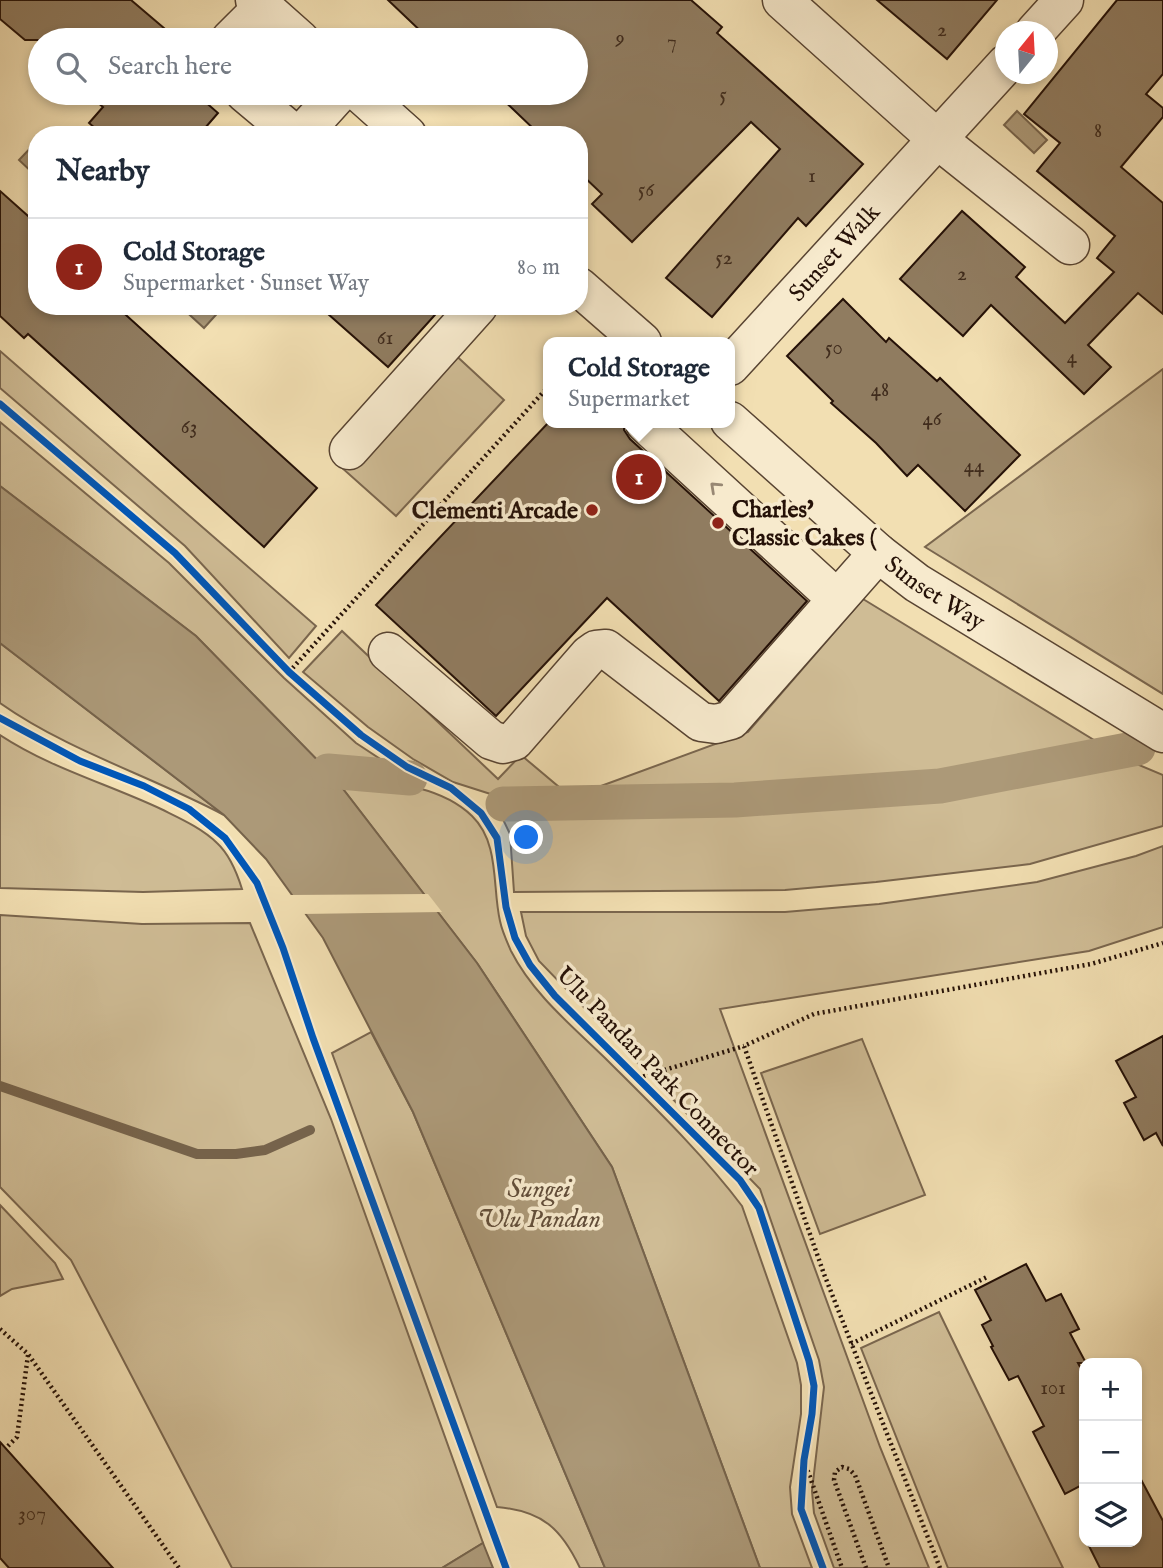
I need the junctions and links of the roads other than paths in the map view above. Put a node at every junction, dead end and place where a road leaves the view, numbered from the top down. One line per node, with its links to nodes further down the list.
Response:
1 (782, 0): 14 (street)
2 (1064, 0): 4 (street)
3 (259, 4): 5 (street); 6 (street)
4 (1045, 21)
5 (240, 28)
6 (286, 28)
7 (995, 76): 14 (street, Sunset Walk)
8 (259, 105): 11 (street)
9 (328, 105): 12 (street)
10 (373, 105): 13 (street)
11 (284, 126)
12 (309, 126)
13 (397, 126)
14 (937, 139): 15 (street); 19 (street, Sunset Walk)
15 (1070, 245)
16 (588, 295): 18 (street)
17 (470, 315): 22 (street)
18 (634, 337)
19 (735, 361)
20 (735, 425): 23 (street, Sunset Way)
21 (650, 428): 24 (street, one-way to 21)
22 (349, 450)
23 (878, 553): 24 (street); 26 (street, Sunset Way)
24 (837, 600): 25 (street)
25 (388, 652)
26 (1163, 733)

